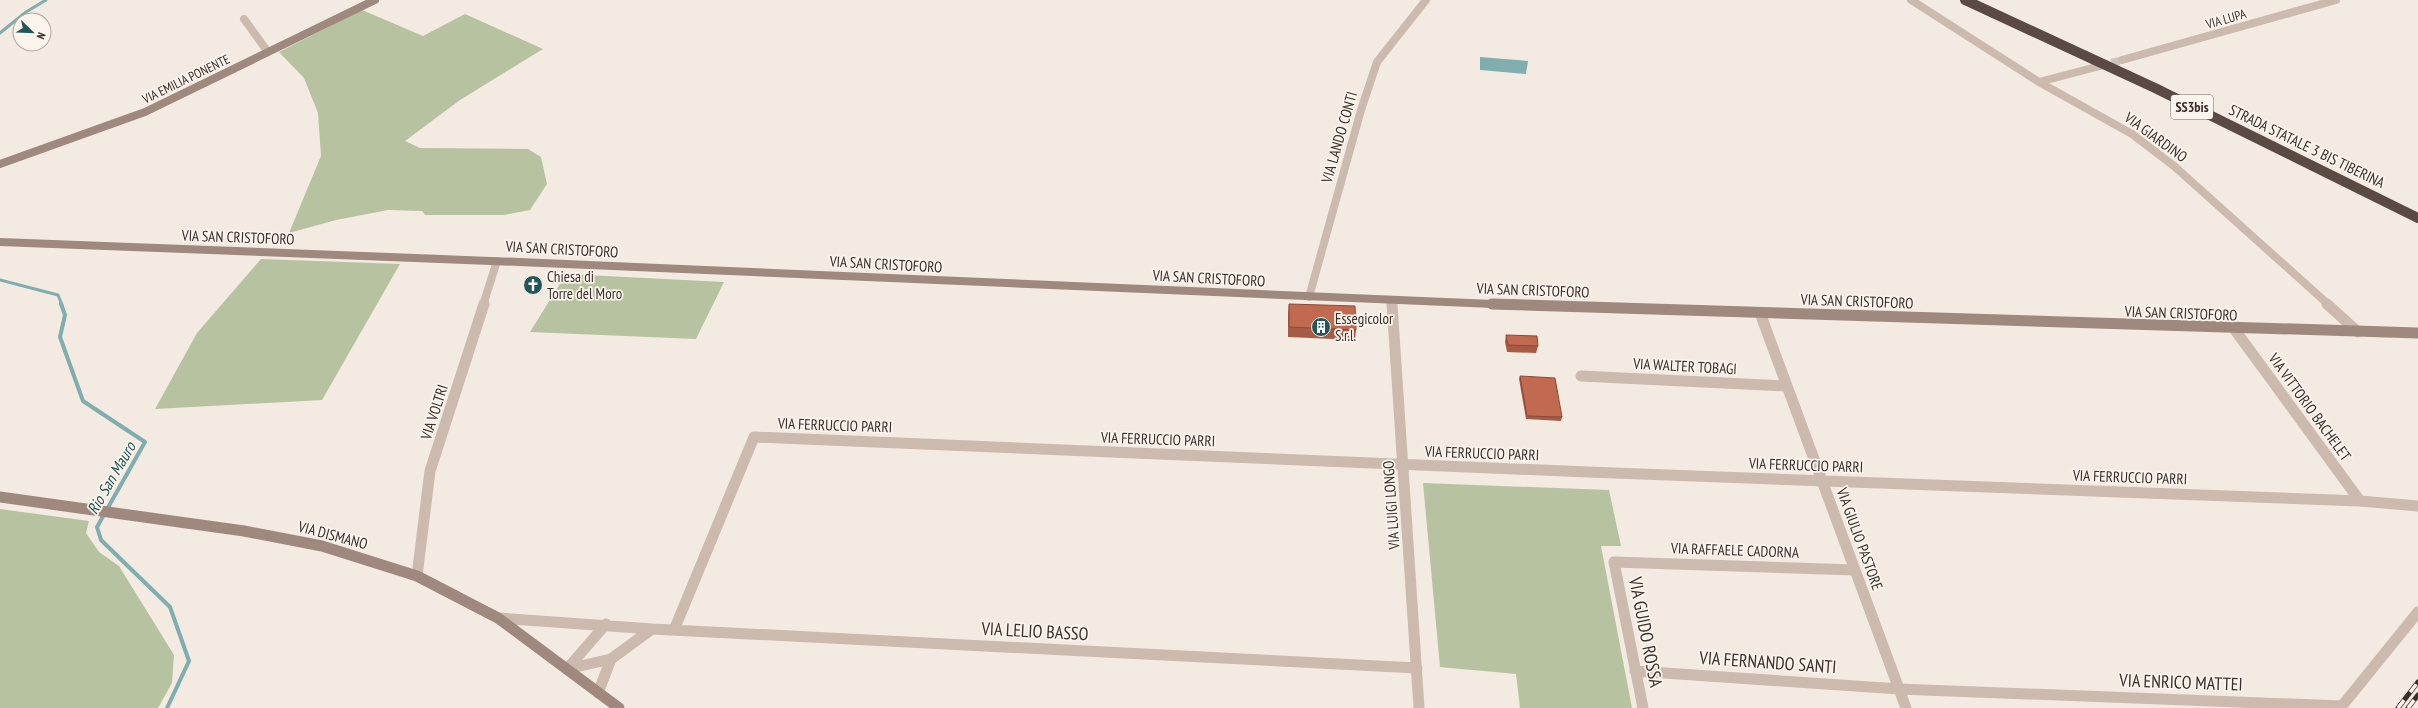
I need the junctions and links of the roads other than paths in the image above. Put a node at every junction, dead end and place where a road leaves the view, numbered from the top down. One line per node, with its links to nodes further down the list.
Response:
1 (375, 0): 8 (street, VIA EMILIA PONENTE)
2 (1426, 0): 17 (street, VIA LANDO CONTI)
3 (1911, 0): 11 (street, VIA GIARDINO)
4 (1965, 0): 14 (highway, STRADA STATALE 3 BIS TIBERINA / SS3bis)
5 (1977, 0): 13 (highway, STRADA STATALE 3 BIS TIBERINA / SS3bis)
6 (2336, 0): 9 (street, VIA LUPA)
7 (244, 19): 8 (street)
8 (268, 52): 12 (street, VIA EMILIA PONENTE)
9 (2122, 60)
10 (2100, 66): 11 (street)
11 (2039, 82): 21 (street, VIA GIARDINO)
12 (0, 164)
13 (2418, 211)
14 (2418, 218)
15 (0, 242): 16 (street, VIA SAN CRISTOFORO)
16 (497, 261): 17 (street, VIA SAN CRISTOFORO); 32 (street, VIA VOLTRI)
17 (1309, 297): 18 (street, VIA SAN CRISTOFORO)
18 (1392, 301): 19 (street, VIA SAN CRISTOFORO); 25 (street, VIA LUIGI LONGO)
19 (1760, 312): 20 (street, VIA SAN CRISTOFORO); 24 (street, VIA GIULIO PASTORE)
20 (2235, 330): 21 (street, VIA SAN CRISTOFORO); 28 (street, VIA VITTORIO BACHELET)
21 (2358, 332): 22 (street, VIA SAN CRISTOFORO)
22 (2418, 333)
23 (1581, 376): 24 (street, VIA WALTER TOBAGI)
24 (1788, 386): 26 (street, VIA GIULIO PASTORE)
25 (1403, 464): 26 (street, VIA FERRUCCIO PARRI); 37 (street, VIA FERRUCCIO PARRI); 39 (street, VIA LUIGI LONGO)
26 (1823, 480): 28 (street, VIA FERRUCCIO PARRI); 31 (street, VIA GIULIO PASTORE)
27 (0, 497): 32 (street, VIA DISMANO)
28 (2360, 501): 29 (street, VIA FERRUCCIO PARRI)
29 (2418, 506)
30 (1614, 562): 31 (street, VIA RAFFAELE CADORNA); 41 (street, VIA GUIDO ROSSA)
31 (1855, 570): 42 (street, VIA GIULIO PASTORE)
32 (417, 576): 34 (street, VIA DISMANO)
33 (2418, 612): 42 (street, VIA ENRICO MATTEI)
34 (498, 618): 35 (street, VIA LELIO BASSO); 40 (street, VIA DISMANO)
35 (606, 624): 36 (street, VIA LELIO BASSO); 40 (street)
36 (652, 629): 37 (street, VIA LELIO BASSO); 38 (street)
37 (674, 630): 39 (street, VIA LELIO BASSO)
38 (612, 659): 40 (street); 43 (street)
39 (1416, 668): 45 (street, VIA LUIGI LONGO)
40 (567, 670): 43 (street, VIA DISMANO)
41 (1635, 671): 42 (street, VIA FERNANDO SANTI); 46 (street, VIA GUIDO ROSSA)
42 (1899, 689): 47 (street, VIA GIULIO PASTORE)
43 (598, 693): 44 (street, VIA DISMANO)
44 (620, 708)
45 (1419, 708)
46 (1643, 708)
47 (1906, 708)

